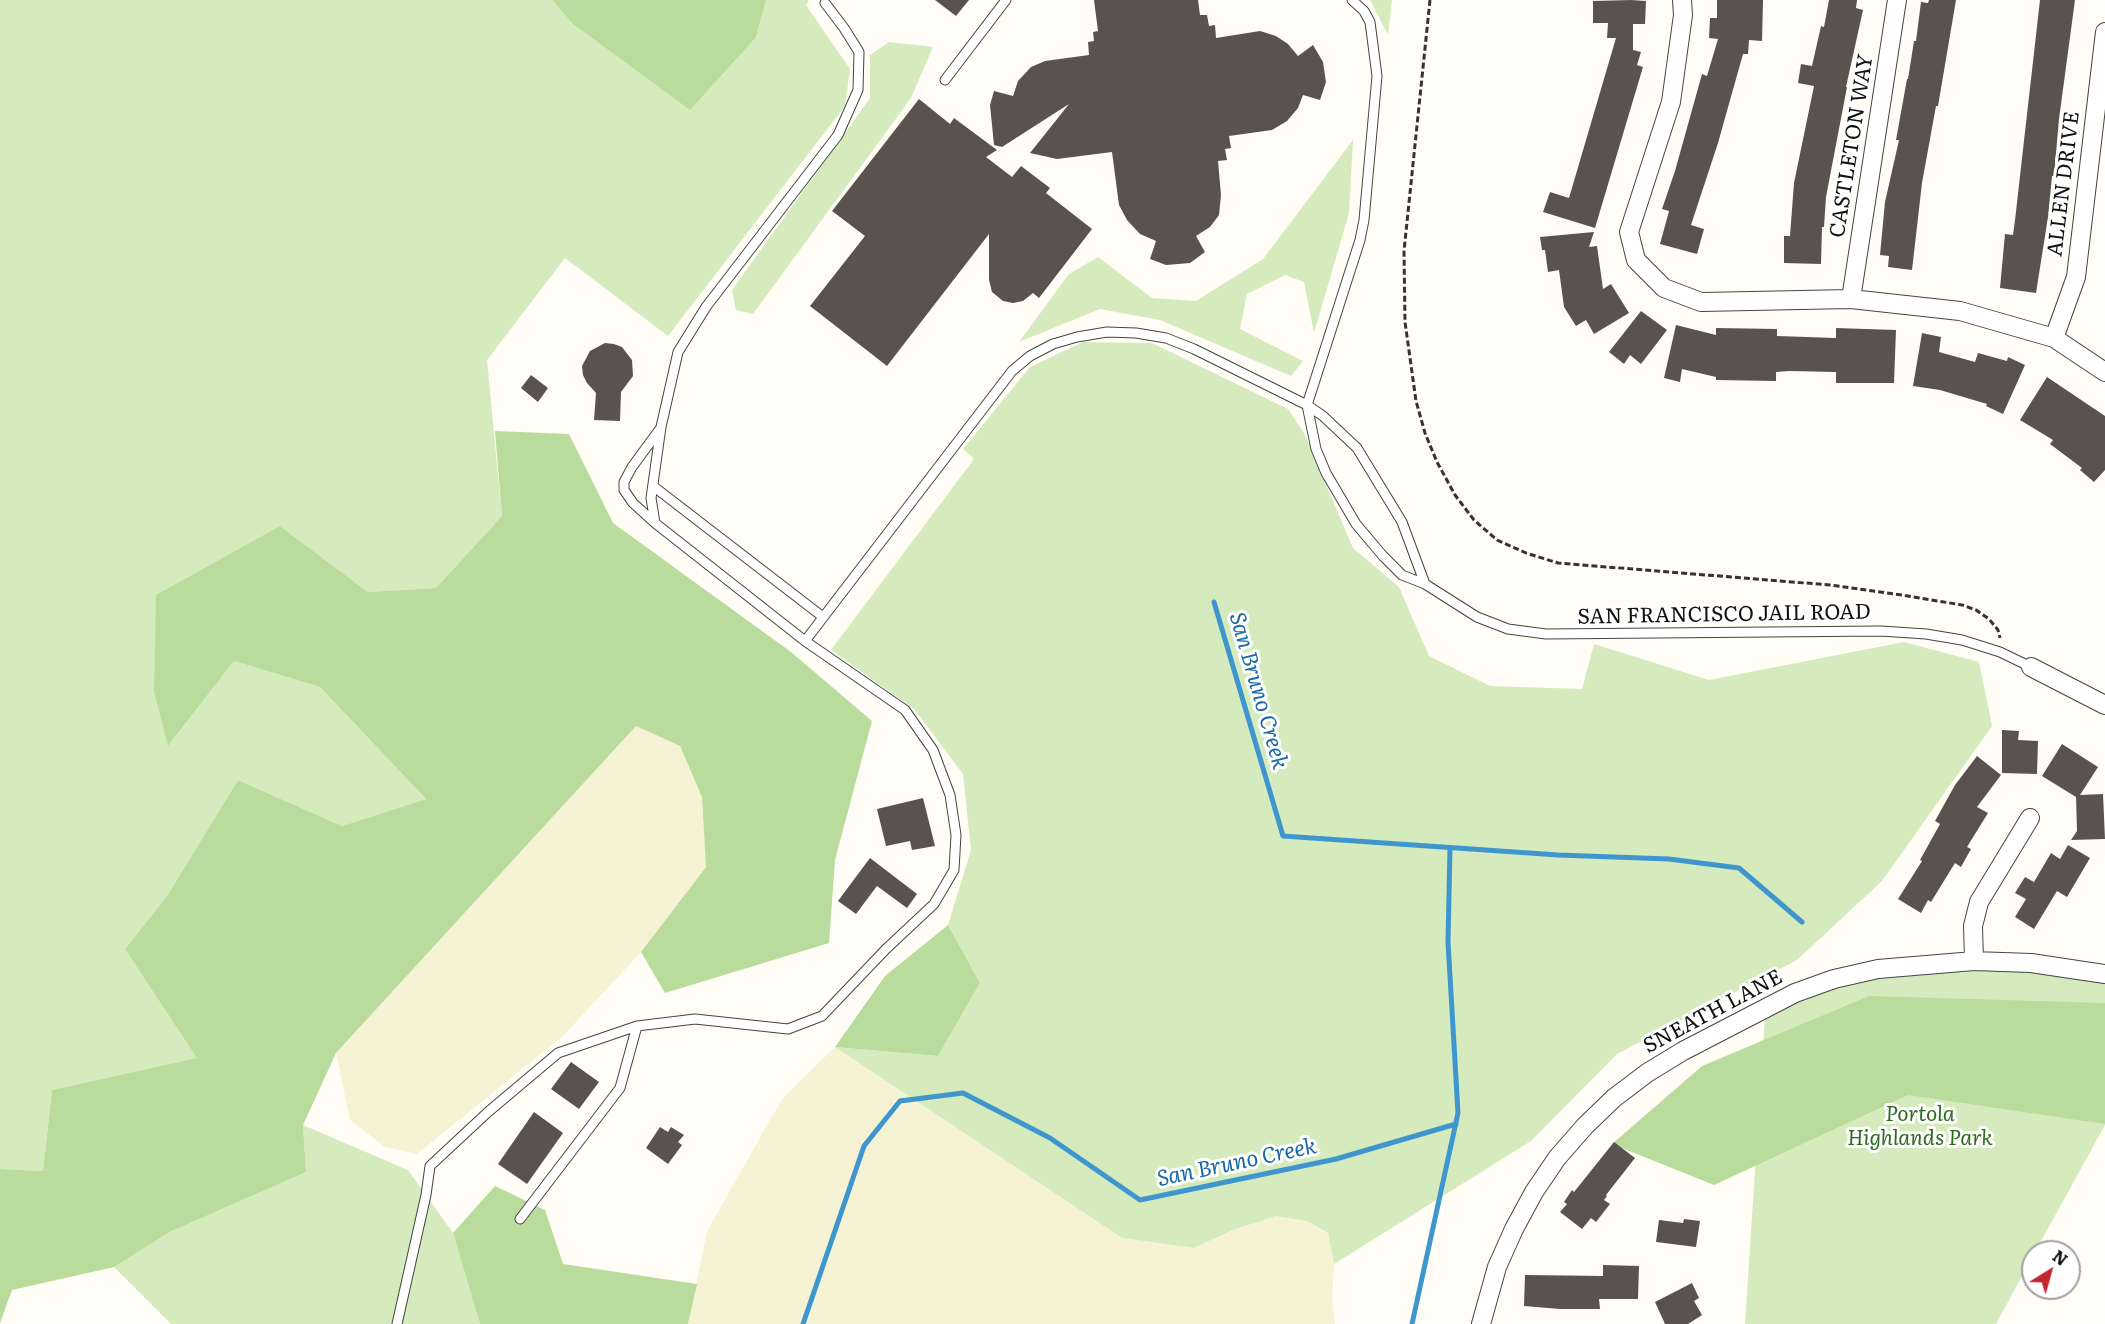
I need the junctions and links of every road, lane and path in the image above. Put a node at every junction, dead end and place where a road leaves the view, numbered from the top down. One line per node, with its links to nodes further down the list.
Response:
1 (1005, 0): 8 (lane)
2 (1352, 0): 12 (lane)
3 (1430, 0): 19 (path)
4 (1682, 0): 9 (street)
5 (1897, 0): 9 (street, CASTLETON WAY)
6 (825, 3): 13 (lane)
7 (2105, 32): 10 (street, ALLEN DRIVE)
8 (945, 80)
9 (1851, 299): 10 (street)
10 (2054, 338): 11 (street)
11 (2105, 372)
12 (1307, 405): 16 (lane); 16 (lane, SAN FRANCISCO JAIL ROAD); 17 (lane)
13 (661, 427): 14 (lane); 15 (lane)
14 (653, 486): 15 (lane); 17 (lane)
15 (655, 523): 18 (lane)
16 (1425, 584): 19 (lane, SAN FRANCISCO JAIL ROAD)
17 (823, 617): 18 (lane)
18 (805, 641): 25 (lane)
19 (2000, 651): 20 (lane, SAN FRANCISCO JAIL ROAD)
20 (2031, 667): 21 (street)
21 (2105, 705)
22 (2030, 818): 23 (street)
23 (1974, 962): 24 (street, SNEATH LANE); 28 (street, SNEATH LANE)
24 (2105, 974)
25 (637, 1026): 26 (lane); 27 (lane)
26 (520, 1219)
27 (397, 1324)
28 (1481, 1324)

